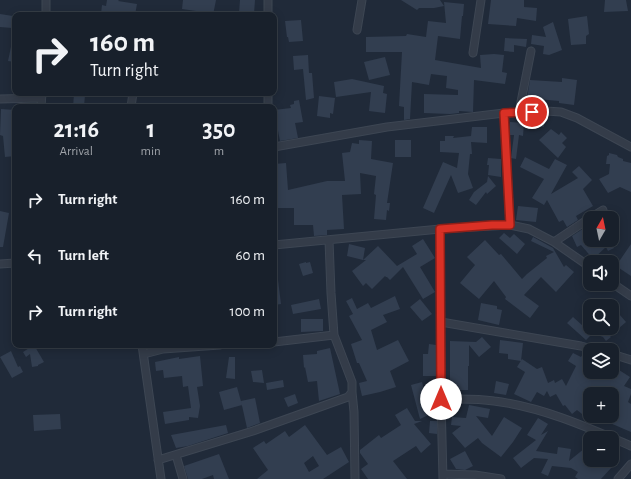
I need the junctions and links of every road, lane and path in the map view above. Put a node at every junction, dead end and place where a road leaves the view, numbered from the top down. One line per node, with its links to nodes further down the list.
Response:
1 (46, 0): 5 (street)
2 (268, 0): 6 (street)
3 (362, 0): 7 (street)
4 (481, 0): 9 (street)
5 (46, 12)
6 (268, 12)
7 (357, 30)
8 (531, 51): 12 (street)
9 (473, 53)
10 (42, 96): 11 (street)
11 (0, 99)
12 (518, 112): 13 (street); 15 (street)
13 (504, 113): 14 (street); 17 (street)
14 (277, 146)
15 (631, 147)
16 (583, 223): 20 (street)
17 (510, 225): 18 (street); 20 (street)
18 (440, 229): 19 (street); 27 (street)
19 (329, 240): 21 (street); 28 (street)
20 (554, 242): 22 (street)
21 (277, 245)
22 (583, 262)
23 (12, 263): 24 (street)
24 (0, 264)
25 (619, 288): 26 (street)
26 (631, 296)
27 (441, 322): 30 (street); 37 (street)
28 (334, 336): 29 (street); 36 (street)
29 (277, 342)
30 (583, 347)
31 (143, 348): 33 (street)
32 (163, 348): 33 (street)
33 (144, 354): 40 (street)
34 (619, 356): 35 (street)
35 (631, 360)
36 (352, 392): 39 (street); 45 (street)
37 (441, 399): 38 (street); 42 (street)
38 (631, 446)
39 (176, 455): 40 (street); 44 (street)
40 (158, 460): 43 (street)
41 (631, 464): 47 (street)
42 (443, 477): 46 (street)
43 (161, 479)
44 (183, 479)
45 (355, 479)
46 (501, 479)
47 (618, 479)

